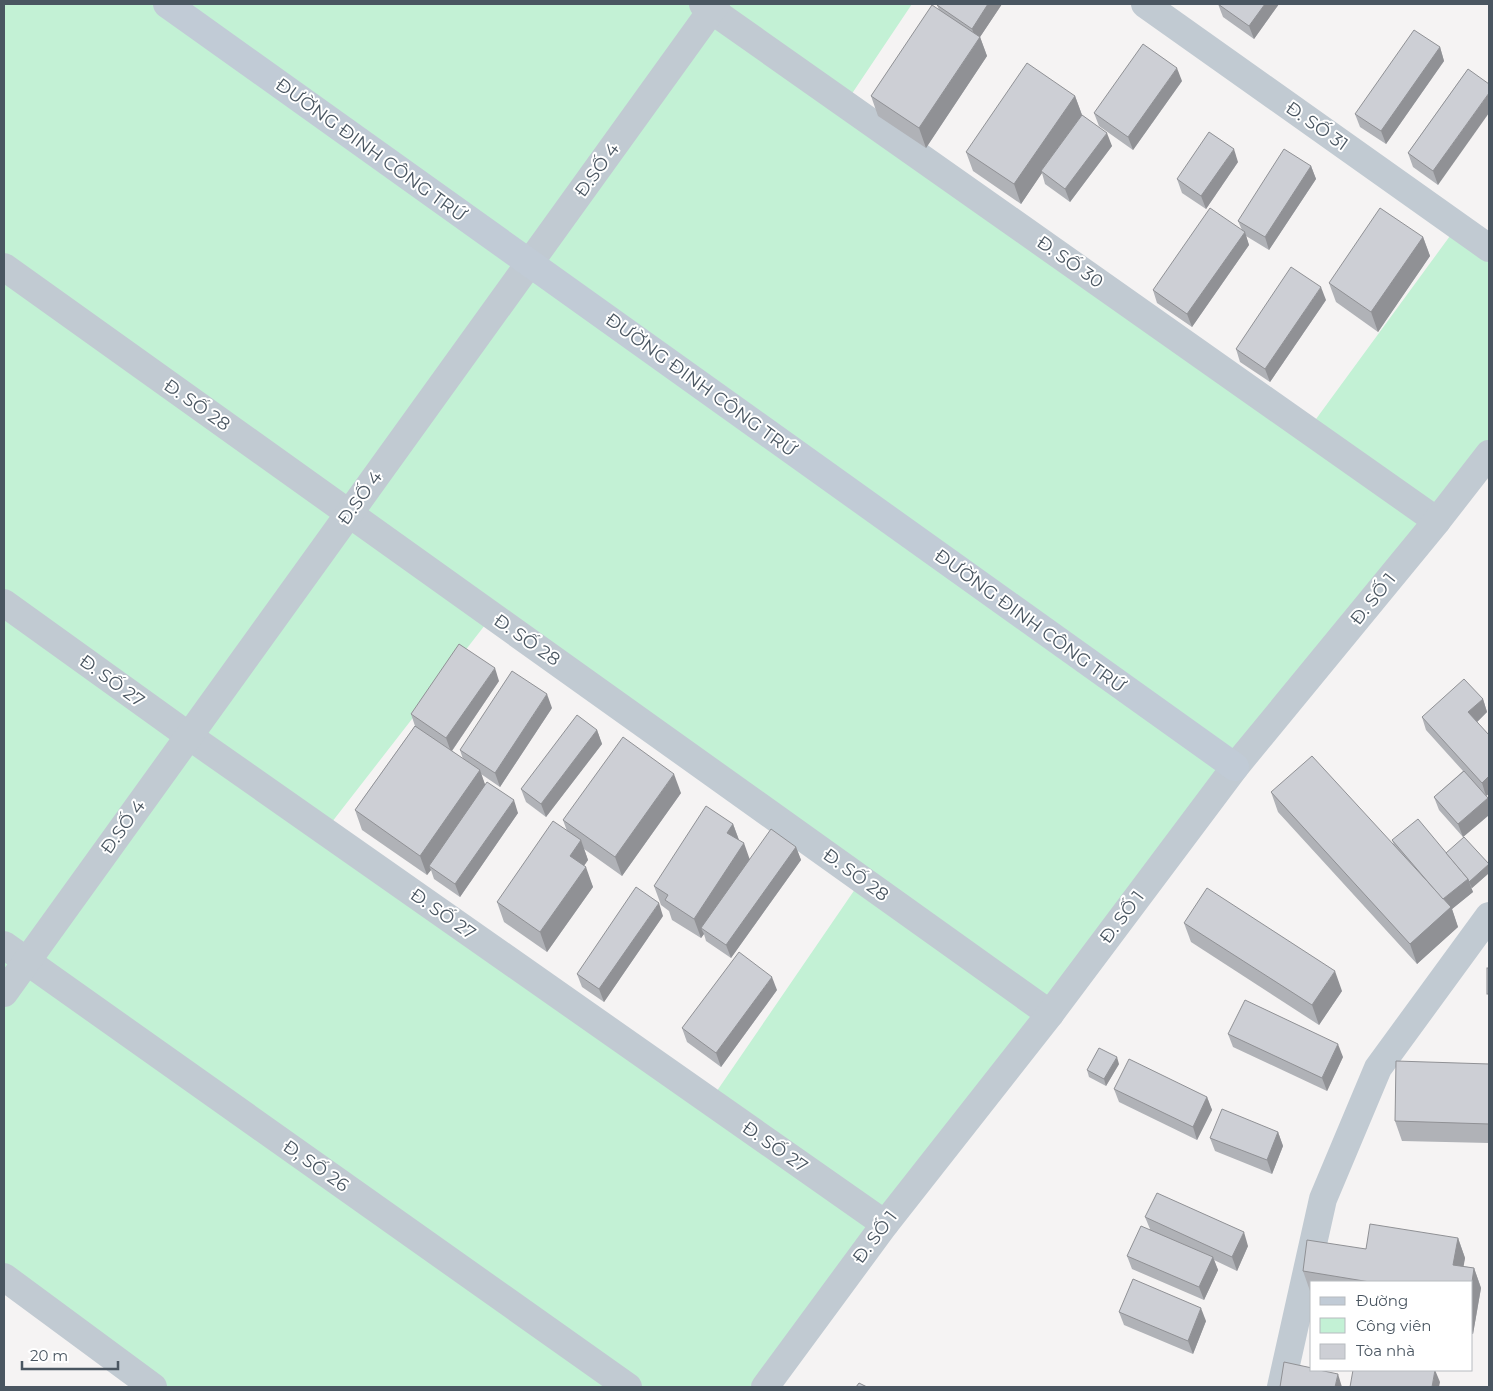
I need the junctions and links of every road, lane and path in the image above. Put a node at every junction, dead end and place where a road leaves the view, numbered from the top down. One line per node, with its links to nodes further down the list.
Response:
1 (167, 4): 5 (street, ĐƯỜNG ĐINH CÔNG TRỨ)
2 (1145, 4): 4 (street, Đ. SỐ 31)
3 (710, 6): 5 (street, Đ.SỐ 4); 9 (street, Đ. SỐ 30)
4 (1489, 248)
5 (530, 263): 8 (street, Đ.SỐ 4); 12 (street, ĐƯỜNG ĐINH CÔNG TRỨ)
6 (4, 267): 8 (street, Đ. SỐ 28)
7 (1489, 454): 9 (street, Đ. SỐ 1)
8 (349, 514): 11 (street, Đ.SỐ 4); 17 (street, Đ. SỐ 28)
9 (1437, 521): 12 (street, Đ. SỐ 1)
10 (4, 603): 11 (street, Đ. SỐ 27)
11 (189, 736): 15 (street, Đ.SỐ 4); 18 (street, Đ. SỐ 27)
12 (1235, 767): 17 (street, Đ. SỐ 1)
13 (1489, 916): 23 (street)
14 (4, 946): 15 (street, Đ, SỐ 26)
15 (26, 962): 16 (street, Đ.SỐ 4); 21 (street, Đ, SỐ 26)
16 (4, 993)
17 (1050, 1014): 18 (street, Đ. SỐ 1)
18 (885, 1224): 22 (street, Đ. SỐ 1)
19 (4, 1278): 20 (street)
20 (153, 1387)
21 (628, 1387)
22 (765, 1387)
23 (1281, 1387)

